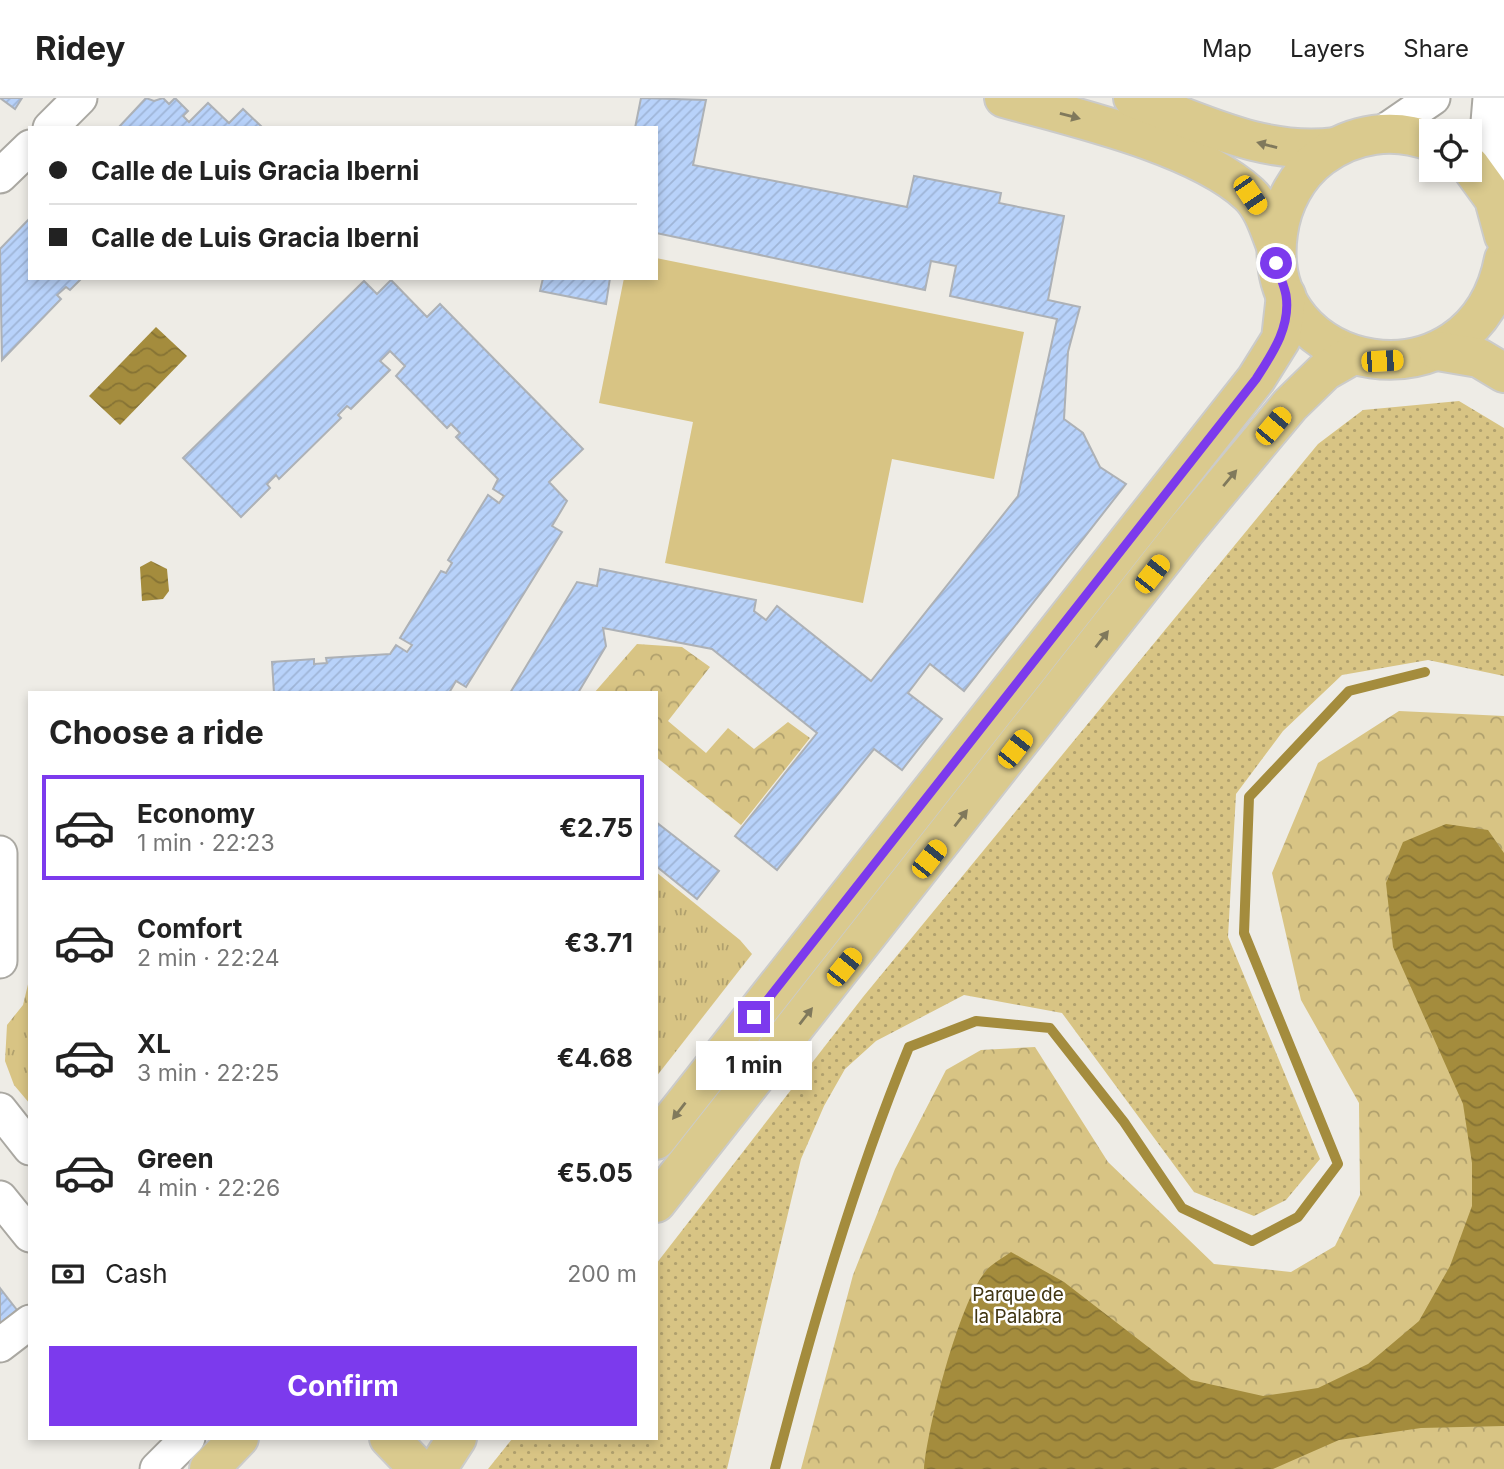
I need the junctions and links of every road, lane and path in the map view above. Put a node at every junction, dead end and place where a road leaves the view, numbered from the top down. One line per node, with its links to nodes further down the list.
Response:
1 (80, 98): 6 (street)
2 (1004, 98): 15 (main road, one-way to 15)
3 (1133, 98): 9 (main road, one-way to 3)
4 (1433, 98): 7 (street)
5 (1490, 98): 13 (street)
6 (52, 126)
7 (1382, 134): 8 (main road); 9 (main road)
8 (1419, 137)
9 (1335, 147): 15 (main road)
10 (28, 149): 11 (street)
11 (0, 176)
12 (1482, 182): 13 (main road)
13 (1494, 199): 14 (main road)
14 (1504, 236)
15 (1276, 246): 17 (main road)
16 (1503, 274): 18 (main road)
17 (1286, 295): 19 (main road); 24 (main road, one-way to 24)
18 (1438, 351): 19 (main road); 20 (main road)
19 (1353, 355): 27 (main road, one-way to 19)
20 (1504, 373)
21 (0, 853): 22 (street)
22 (0, 961)
23 (0, 1110): 25 (street)
24 (658, 1137)
25 (28, 1145)
26 (0, 1198): 28 (street)
27 (658, 1200)
28 (28, 1233)
29 (28, 1324): 30 (street)
30 (0, 1345)
31 (186, 1440): 36 (street)
32 (189, 1440): 37 (street)
33 (237, 1440): 38 (main road)
34 (391, 1440): 39 (main road)
35 (456, 1440): 40 (main road)
36 (157, 1469)
37 (202, 1469)
38 (209, 1469)
39 (419, 1469)
40 (437, 1469)

